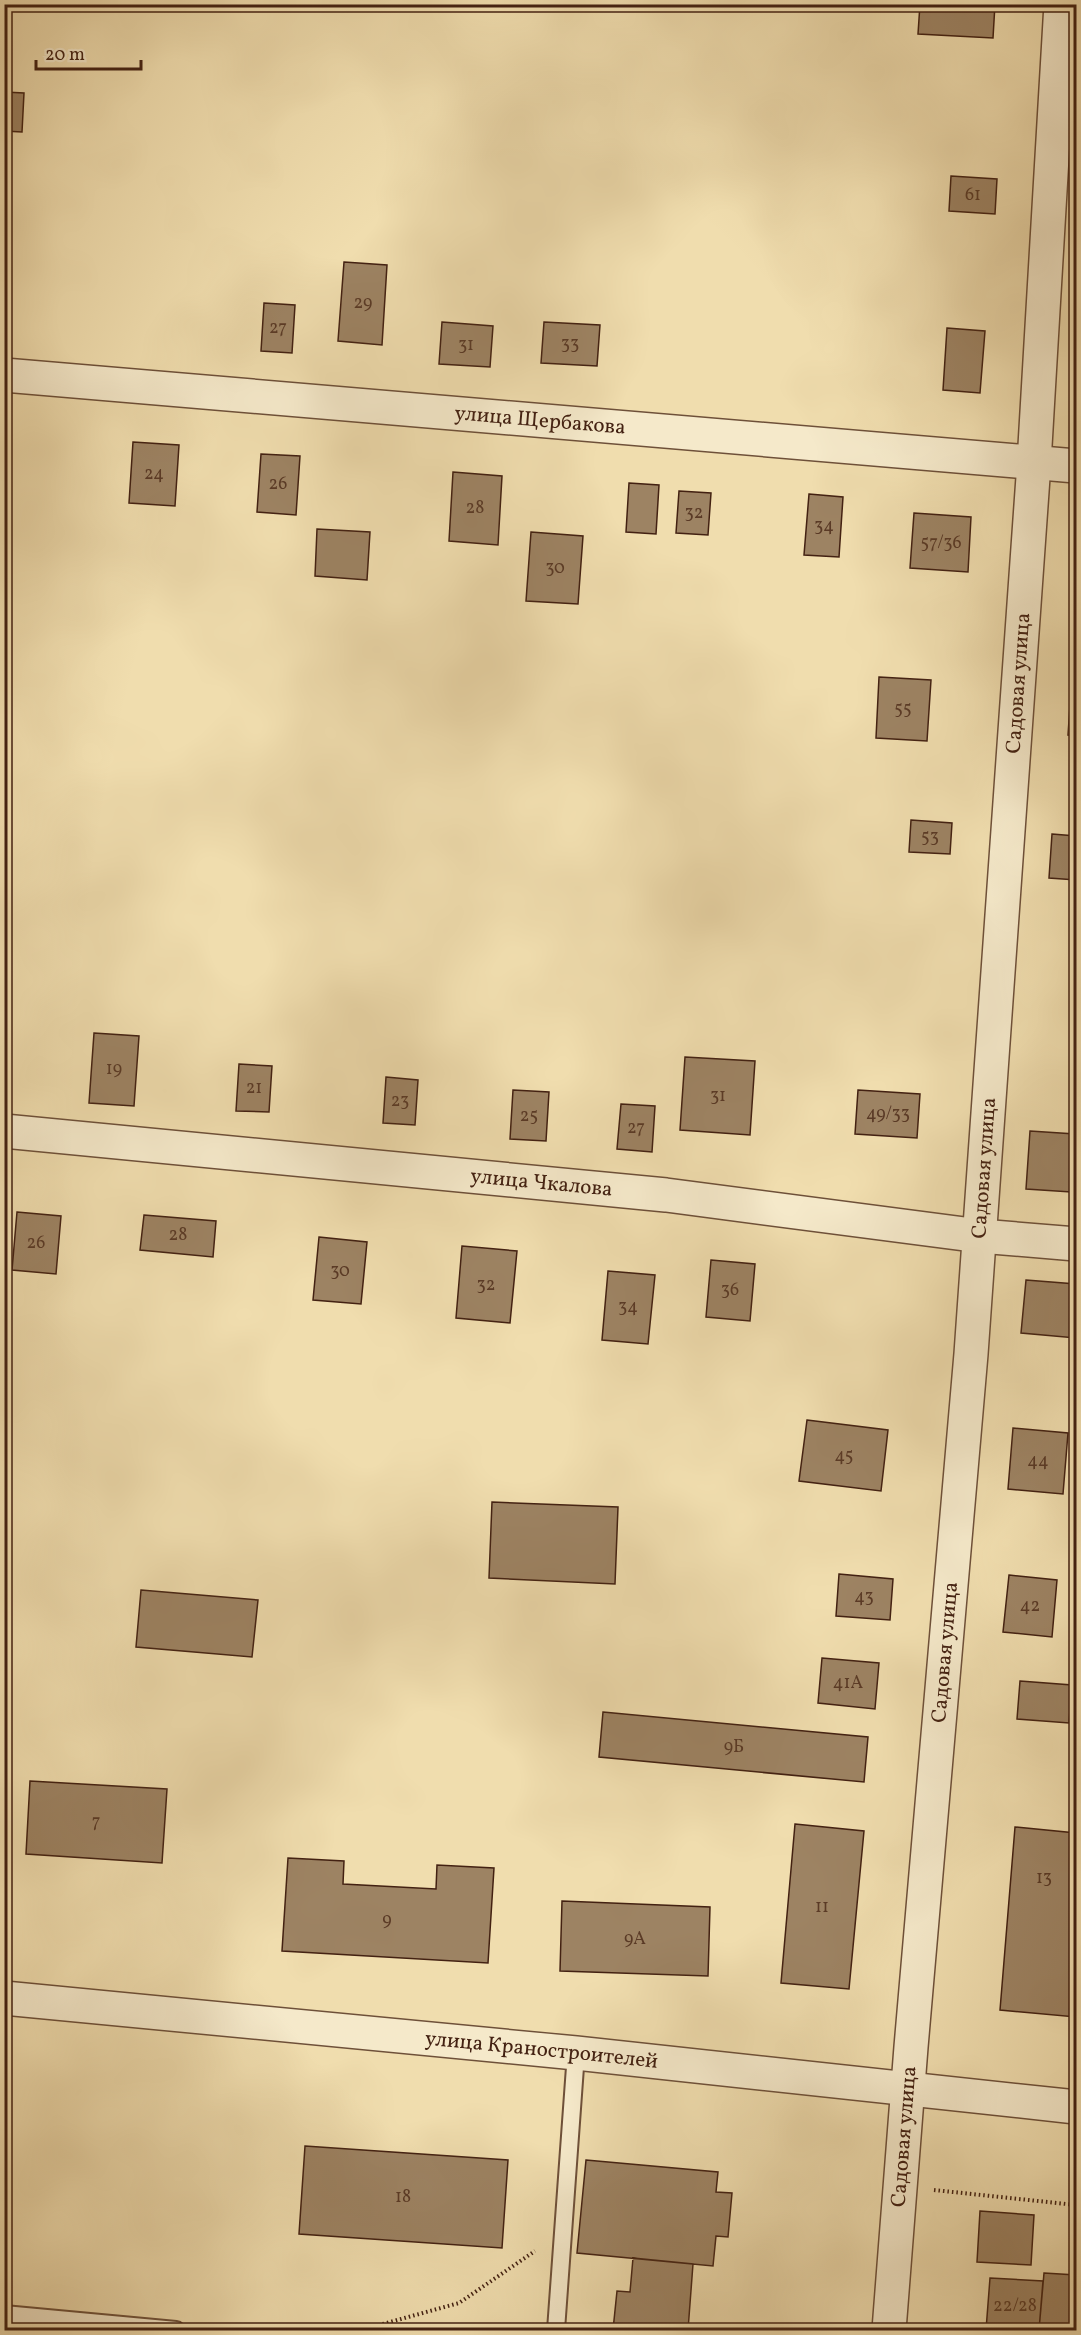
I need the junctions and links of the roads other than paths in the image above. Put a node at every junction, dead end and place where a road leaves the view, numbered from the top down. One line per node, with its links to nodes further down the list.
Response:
1 (1060, 4): 2 (street, Садовая улица)
2 (1066, 90): 4 (street, Садовая улица)
3 (4, 375): 4 (street, улица Щербакова)
4 (1034, 463): 5 (street, улица Щербакова); 7 (street, Садовая улица)
5 (1077, 466)
6 (4, 1131): 7 (street, улица Чкалова)
7 (980, 1236): 8 (street, улица Чкалова); 11 (street, Садовая улица)
8 (1077, 1244)
9 (4, 1998): 10 (street, улица Краностроителей)
10 (576, 2053): 11 (street, улица Краностроителей); 15 (lane)
11 (908, 2089): 12 (street, улица Краностроителей); 16 (street, Садовая улица)
12 (1077, 2107)
13 (4, 2314): 14 (lane)
14 (176, 2331)
15 (556, 2331)
16 (889, 2331)

